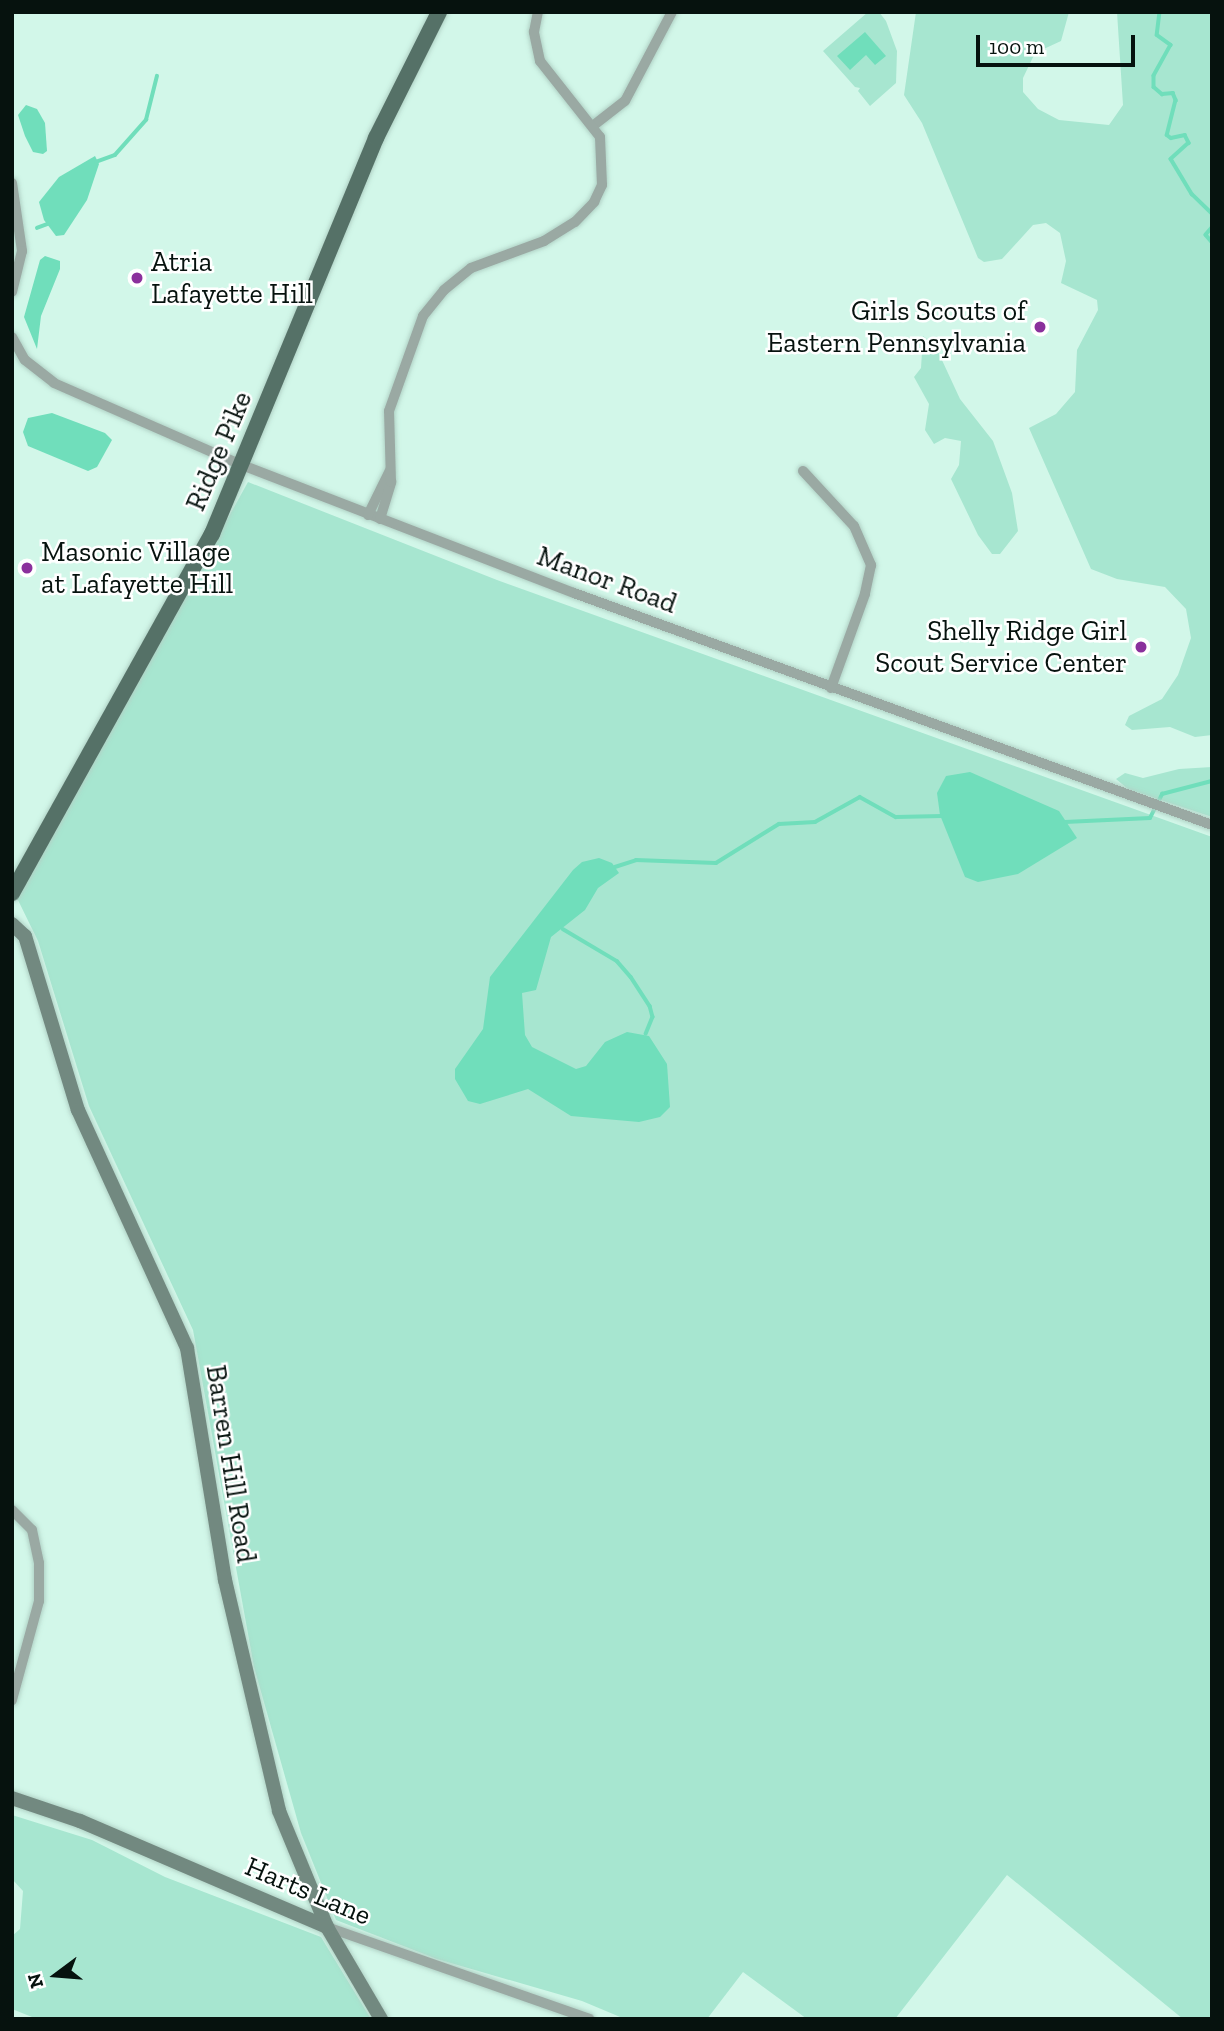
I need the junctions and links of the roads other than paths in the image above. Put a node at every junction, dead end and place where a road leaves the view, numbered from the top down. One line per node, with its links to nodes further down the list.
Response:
1 (439, 12): 8 (main road, Ridge Pike)
2 (538, 12): 4 (street)
3 (672, 12): 4 (street)
4 (594, 125): 9 (street)
5 (12, 183): 6 (street)
6 (12, 292)
7 (12, 337): 8 (street, Manor Road)
8 (242, 465): 11 (street, Manor Road); 15 (main road, Ridge Pike)
9 (390, 470): 11 (street); 12 (street)
10 (803, 471): 13 (street)
11 (368, 515): 12 (street, Manor Road)
12 (380, 519): 13 (street, Manor Road)
13 (831, 688): 14 (street, Manor Road)
14 (1212, 825)
15 (12, 893)
16 (12, 924): 20 (street, Barren Hill Road)
17 (12, 1510): 18 (street)
18 (12, 1700)
19 (12, 1798): 20 (street, Harts Lane)
20 (327, 1927): 21 (street, Barren Hill Road); 22 (street, Harts Lane)
21 (381, 2019)
22 (589, 2019)

